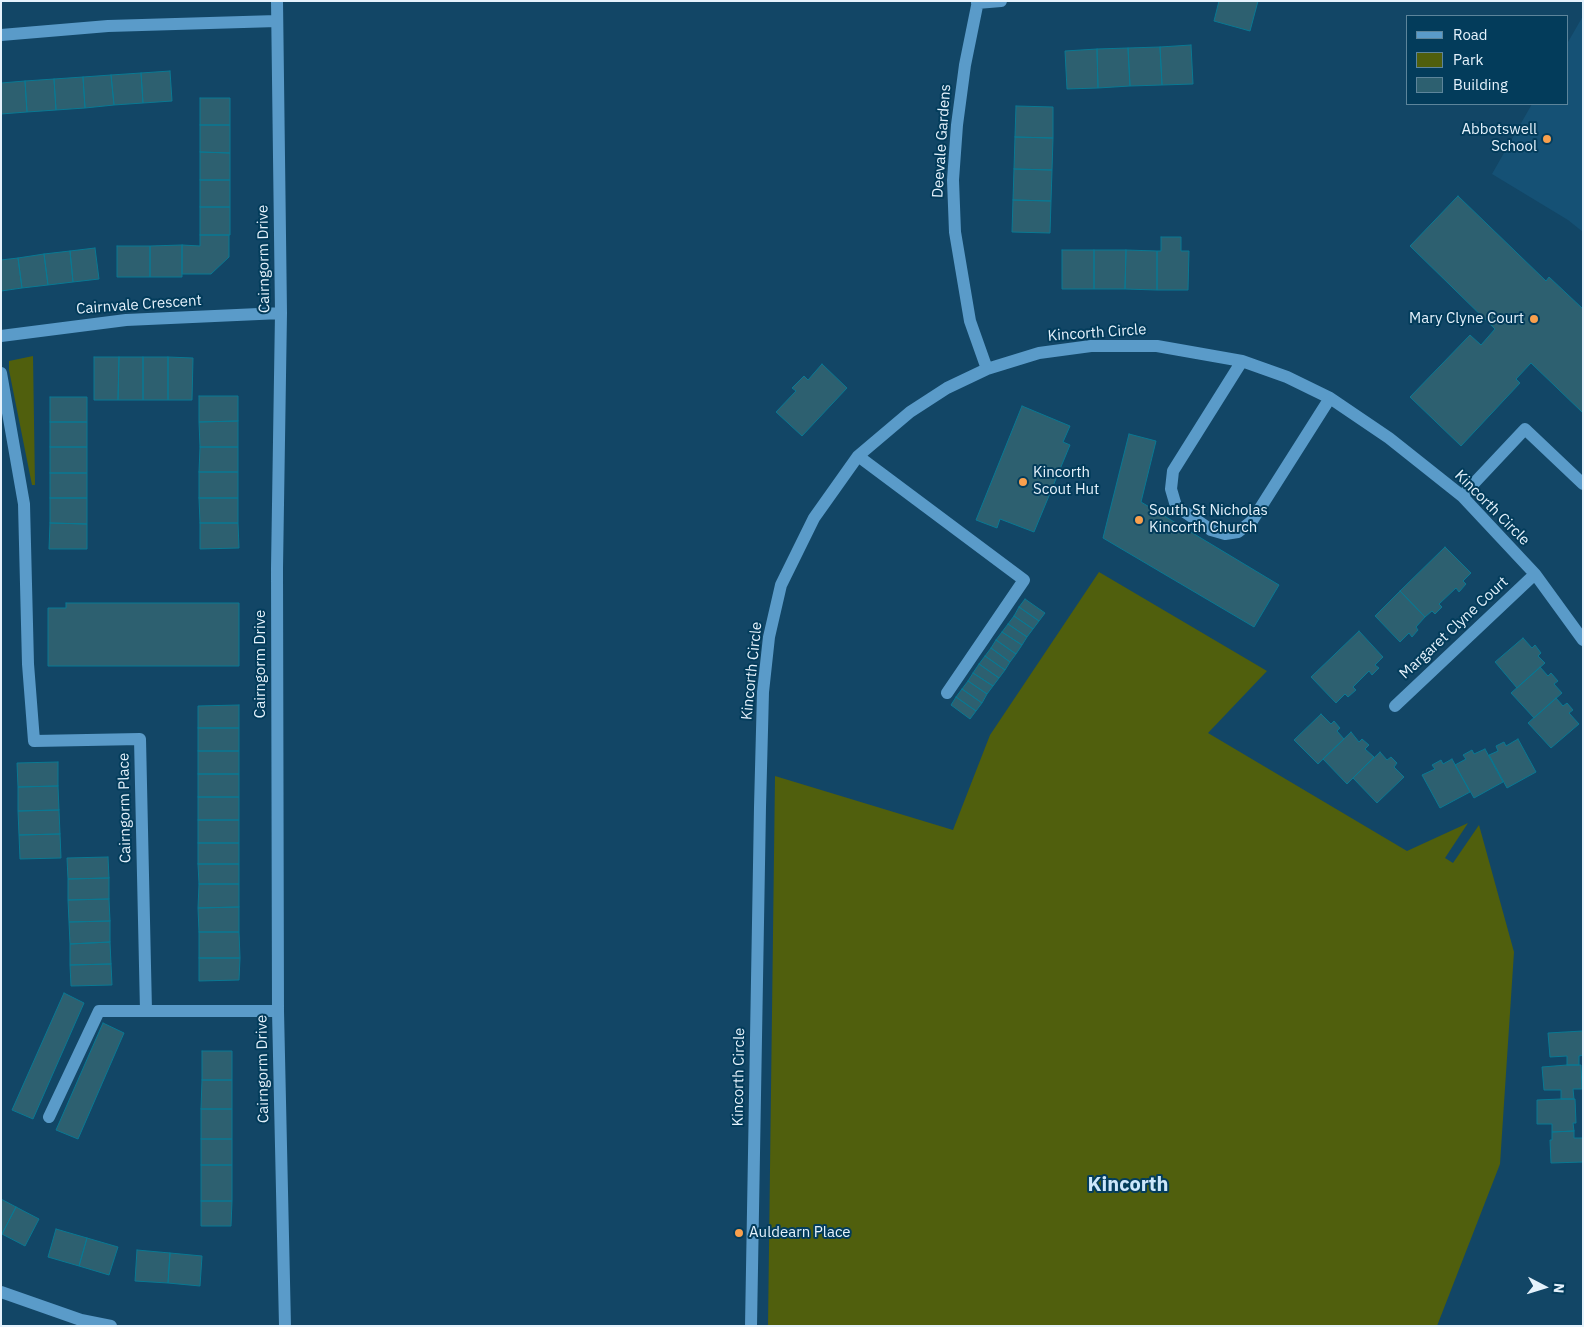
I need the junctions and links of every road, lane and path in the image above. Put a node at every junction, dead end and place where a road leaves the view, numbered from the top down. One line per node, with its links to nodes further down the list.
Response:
1 (277, 1): 4 (street, Cairngorm Drive)
2 (1001, 1): 3 (street, Deevale Gardens)
3 (978, 2): 9 (street, Deevale Gardens)
4 (277, 22): 5 (street); 6 (street, Cairngorm Drive)
5 (1, 35)
6 (281, 313): 7 (street, Cairnvale Crescent); 20 (street, Cairngorm Drive)
7 (1, 336)
8 (1242, 361): 9 (street, Kincorth Circle); 11 (street, Kincorth Circle); 11 (street)
9 (986, 369): 12 (street, Kincorth Circle)
10 (1, 373): 19 (street, Cairngorm Place)
11 (1330, 398): 14 (street, Kincorth Circle)
12 (858, 456): 17 (street); 25 (street, Kincorth Circle)
13 (1583, 484): 14 (street)
14 (1462, 496): 15 (street, Kincorth Circle)
15 (1535, 574): 16 (street, Kincorth Circle); 18 (street, Margaret Clyne Court)
16 (1583, 640)
17 (947, 693)
18 (1395, 706)
19 (146, 1011): 20 (street); 21 (street)
20 (278, 1011): 24 (street, Cairngorm Drive)
21 (50, 1117)
22 (1, 1292): 23 (street)
23 (110, 1326)
24 (285, 1326)
25 (751, 1326)

